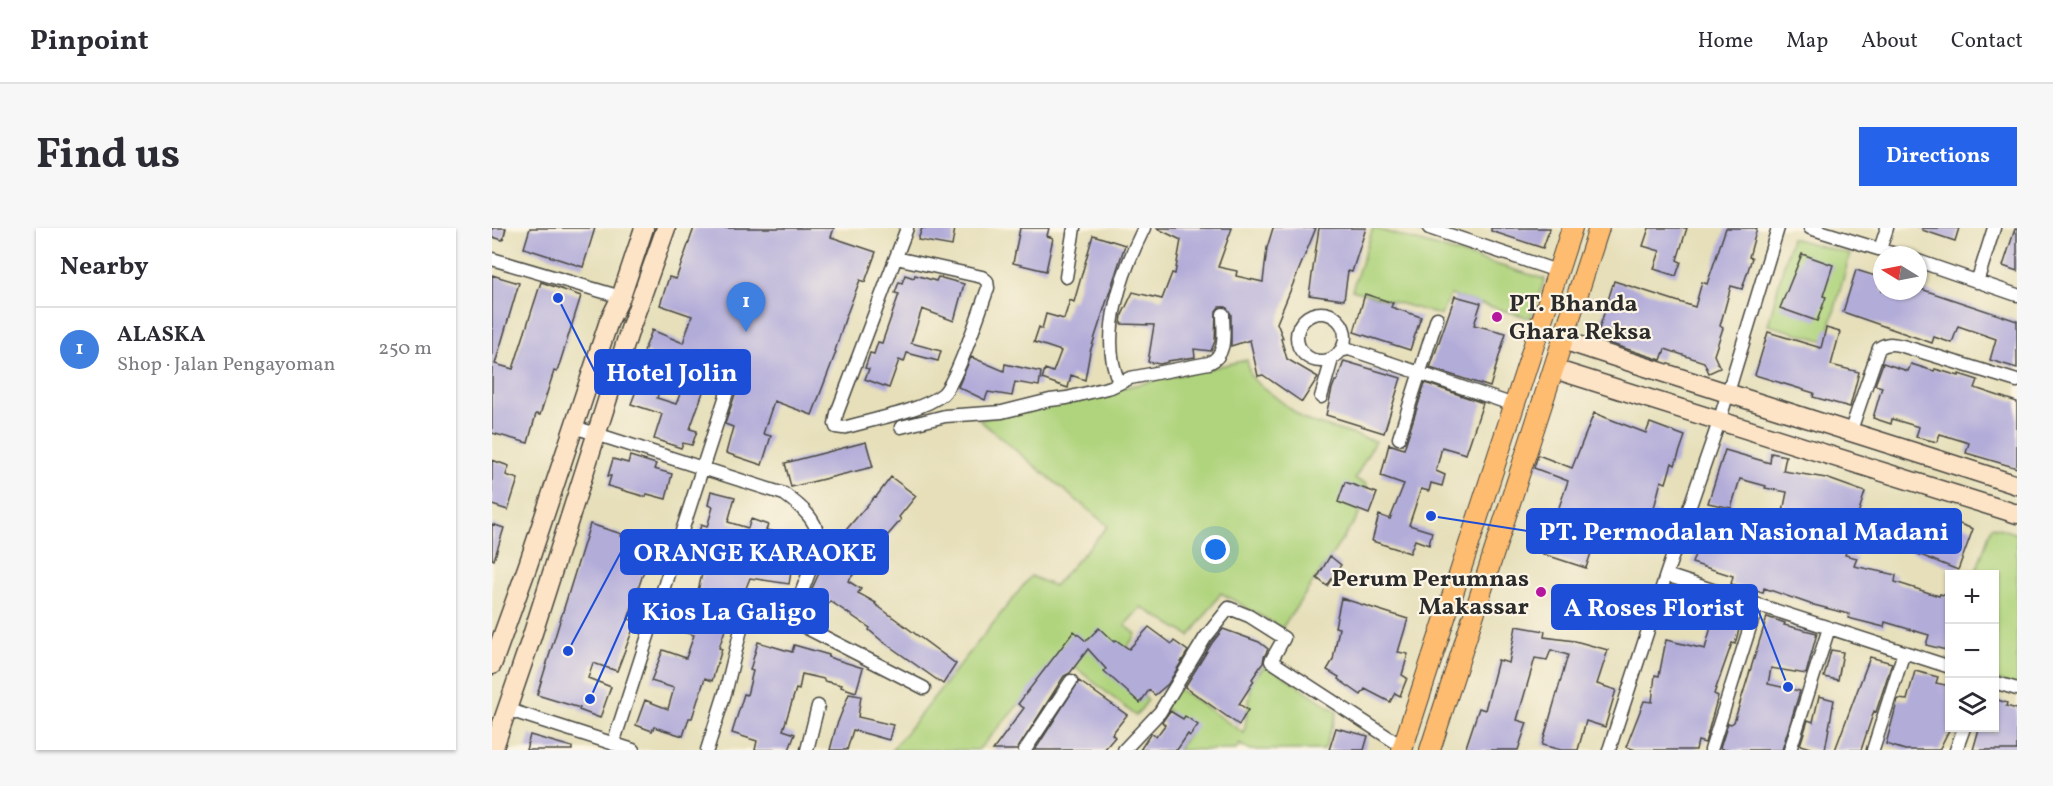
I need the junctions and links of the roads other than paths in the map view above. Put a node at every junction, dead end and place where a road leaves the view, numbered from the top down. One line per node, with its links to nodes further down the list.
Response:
1 (644, 228): 22 (street)
2 (666, 228): 40 (street)
3 (906, 228): 15 (street)
4 (1074, 228): 19 (street)
5 (1144, 228): 31 (street)
6 (1429, 228): 18 (street)
7 (1572, 228): 18 (main road)
8 (1599, 228): 25 (main road)
9 (1778, 228): 32 (street)
10 (1810, 228): 14 (street)
11 (1887, 228): 13 (street)
12 (1994, 228): 20 (street)
13 (1881, 246)
14 (1873, 247)
15 (896, 258): 15 (street)
16 (492, 259): 22 (street)
17 (1927, 264): 20 (street)
18 (1557, 271): 35 (main road)
19 (1066, 278)
20 (1977, 282): 21 (street)
21 (2017, 295)
22 (621, 297): 37 (street)
23 (1223, 314): 31 (street)
24 (1437, 318): 28 (street)
25 (1563, 340): 26 (street); 27 (main road)
26 (1649, 368): 32 (street); 34 (street)
27 (1554, 369): 34 (street); 46 (main road)
28 (1419, 374): 33 (street); 35 (street); 41 (street)
29 (2017, 381): 39 (street)
30 (730, 382): 42 (street)
31 (1119, 382): 38 (street)
32 (1728, 394): 36 (street); 39 (street)
33 (1321, 397)
34 (1639, 397): 36 (street)
35 (1514, 405): 45 (main road)
36 (1719, 422): 44 (street); 47 (street)
37 (574, 427): 40 (street); 52 (street)
38 (901, 427)
39 (1851, 430): 43 (street)
40 (597, 434): 42 (street); 59 (street)
41 (1399, 438)
42 (701, 469): 56 (street); 61 (street)
43 (2017, 485)
44 (2017, 514)
45 (1464, 563): 46 (main road); 62 (main road)
46 (1489, 569): 69 (main road)
47 (1666, 575): 48 (street); 70 (street)
48 (1757, 605): 50 (street); 71 (street)
49 (746, 609): 65 (street)
50 (1829, 628): 51 (street); 72 (street)
51 (1904, 652): 53 (street); 73 (street)
52 (492, 665)
53 (1945, 665)
54 (1071, 681): 67 (street)
55 (1999, 683): 57 (street)
56 (924, 688)
57 (2017, 690)
58 (819, 706): 66 (street)
59 (499, 707): 61 (street); 63 (street)
60 (1963, 732): 74 (street)
61 (613, 744): 64 (street)
62 (1402, 748): 68 (street)
63 (493, 750)
64 (633, 750)
65 (707, 750)
66 (807, 750)
67 (1025, 750)
68 (1124, 750)
69 (1430, 750)
70 (1609, 750)
71 (1711, 750)
72 (1790, 750)
73 (1873, 750)
74 (1956, 750)

